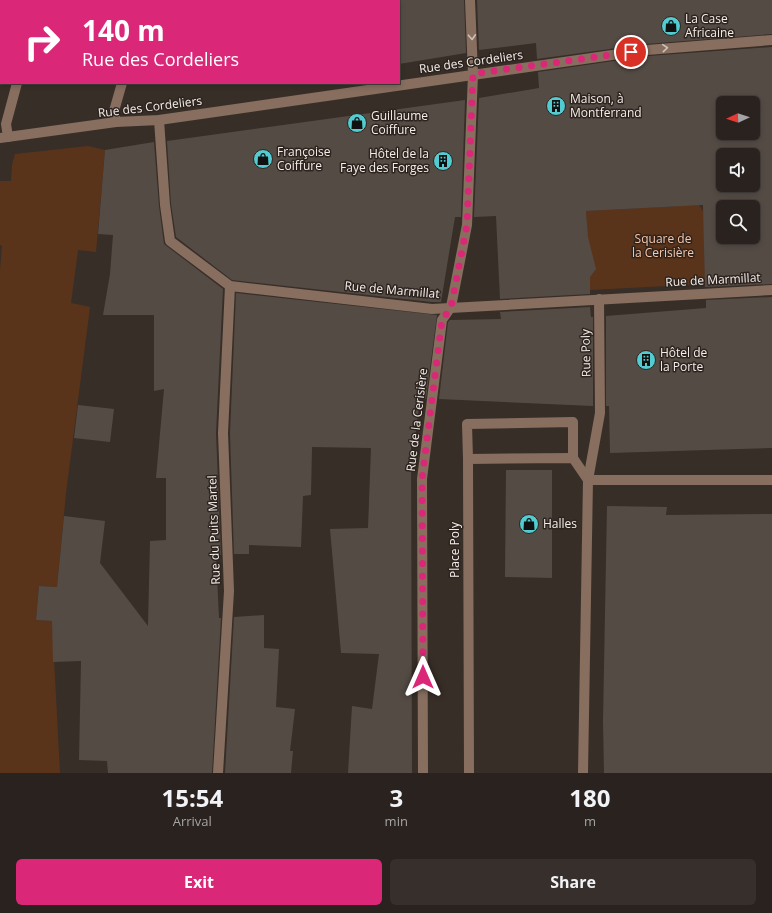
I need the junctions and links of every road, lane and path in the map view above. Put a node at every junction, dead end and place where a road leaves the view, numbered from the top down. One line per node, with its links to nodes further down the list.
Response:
1 (470, 0): 3 (street, Rue de la Cerisière, one-way to 3)
2 (772, 40): 3 (street, Rue des Cordeliers, one-way to 2)
3 (473, 74): 6 (street, Rue des Cordeliers); 12 (street, Rue de la Cerisière)
4 (17, 84): 8 (street)
5 (122, 84): 7 (street)
6 (159, 120): 7 (street, Rue des Cordeliers); 9 (street)
7 (116, 122): 8 (street, Rue des Cordeliers)
8 (4, 137)
9 (230, 286): 12 (street, Rue de Marmillat); 17 (street, Rue du Puits Martel)
10 (772, 290): 11 (street, Rue de Marmillat)
11 (599, 300): 12 (street, Rue de Marmillat); 15 (street, Rue Poly)
12 (451, 307): 18 (street, Rue de la Cerisière)
13 (573, 458): 14 (street); 14 (street, Place Poly); 15 (street)
14 (468, 459): 19 (street, Place Poly)
15 (588, 480): 16 (street); 21 (street)
16 (772, 480)
17 (218, 773)
18 (423, 773)
19 (469, 773)
20 (572, 773): 21 (street)
21 (583, 773)

